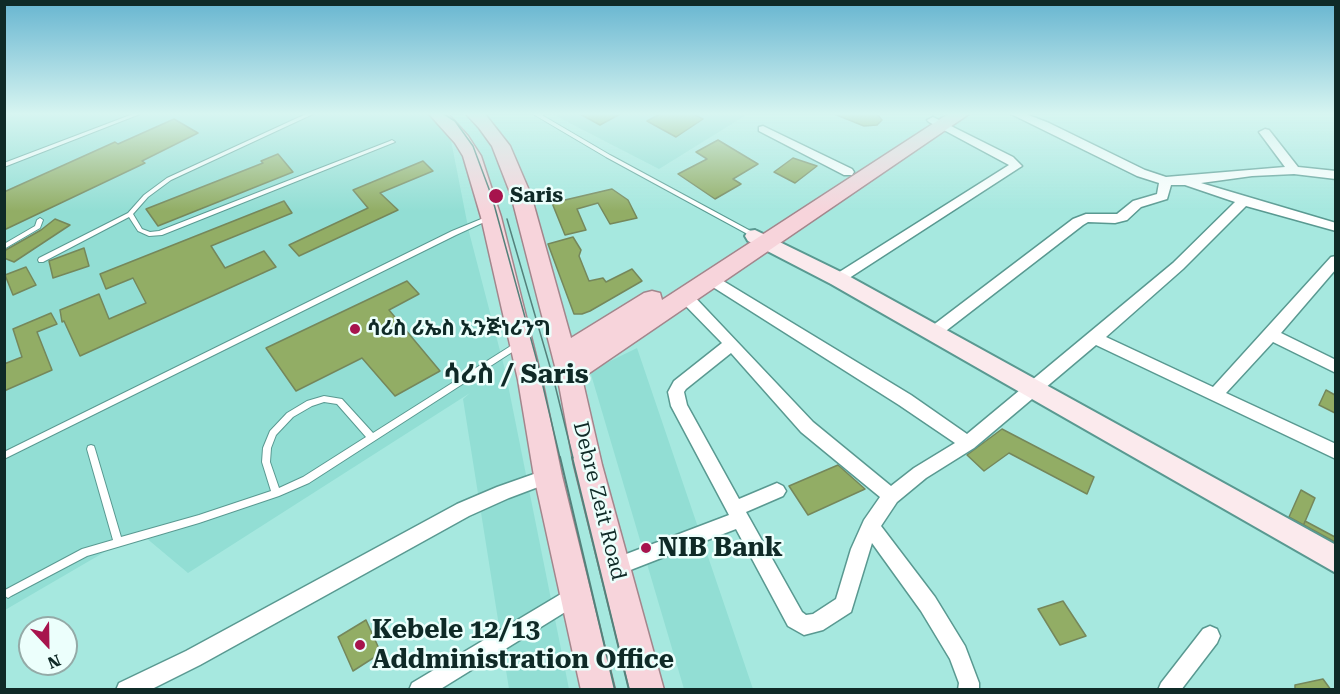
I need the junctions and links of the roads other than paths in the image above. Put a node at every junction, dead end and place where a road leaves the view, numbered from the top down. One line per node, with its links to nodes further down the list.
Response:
1 (52, 146): 13 (lane)
2 (239, 146): 20 (lane)
3 (381, 146): 20 (lane)
4 (466, 146): 21 (main road, Debre Zeit Road)
5 (501, 146): 36 (main road, Debre Zeit Road)
6 (592, 146): 24 (lane)
7 (797, 146): 15 (street)
8 (894, 146): 15 (main road)
9 (901, 146): 24 (main road)
10 (989, 146): 29 (street)
11 (1088, 146): 17 (street)
12 (1276, 146): 14 (street)
13 (4, 165)
14 (1294, 170): 16 (street); 18 (street)
15 (848, 172): 24 (main road)
16 (1335, 175)
17 (1164, 181): 18 (street); 31 (street)
18 (1185, 181): 19 (street)
19 (1244, 201): 23 (street); 33 (street)
20 (130, 214): 26 (lane)
21 (491, 217): 34 (main road, Debre Zeit Road); 44 (lane)
22 (40, 220): 25 (lane)
23 (1335, 227)
24 (761, 238): 28 (main road); 29 (street); 36 (main road)
25 (4, 247)
26 (41, 260)
27 (1335, 260): 32 (street)
28 (710, 279): 30 (main road); 41 (street)
29 (838, 279): 31 (street)
30 (684, 295): 35 (street); 36 (main road)
31 (933, 333): 38 (street)
32 (1271, 334): 37 (street); 39 (street)
33 (1095, 338): 38 (street); 39 (street)
34 (521, 342): 40 (lane); 45 (main road, Debre Zeit Road)
35 (732, 344): 48 (street); 49 (street)
36 (566, 364): 53 (main road, Debre Zeit Road)
37 (1335, 367)
38 (1032, 389): 41 (street); 52 (street)
39 (1215, 395): 43 (street)
40 (372, 438): 47 (lane); 47 (lane)
41 (968, 443): 48 (street)
42 (91, 449): 51 (lane)
43 (1335, 452)
44 (4, 456)
45 (548, 476): 55 (main road, Debre Zeit Road); 57 (street)
46 (777, 490): 49 (street)
47 (276, 493): 51 (lane)
48 (891, 496): 50 (street)
49 (737, 514): 50 (street); 53 (street)
50 (870, 526): 61 (street)
51 (118, 541): 54 (lane)
52 (1335, 560)
53 (615, 567): 60 (main road, Debre Zeit Road)
54 (8, 593)
55 (576, 594): 58 (street); 59 (main road, Debre Zeit Road)
56 (1210, 636): 62 (street)
57 (126, 690)
58 (419, 690)
59 (598, 690)
60 (647, 690)
61 (968, 690)
62 (1168, 690)

